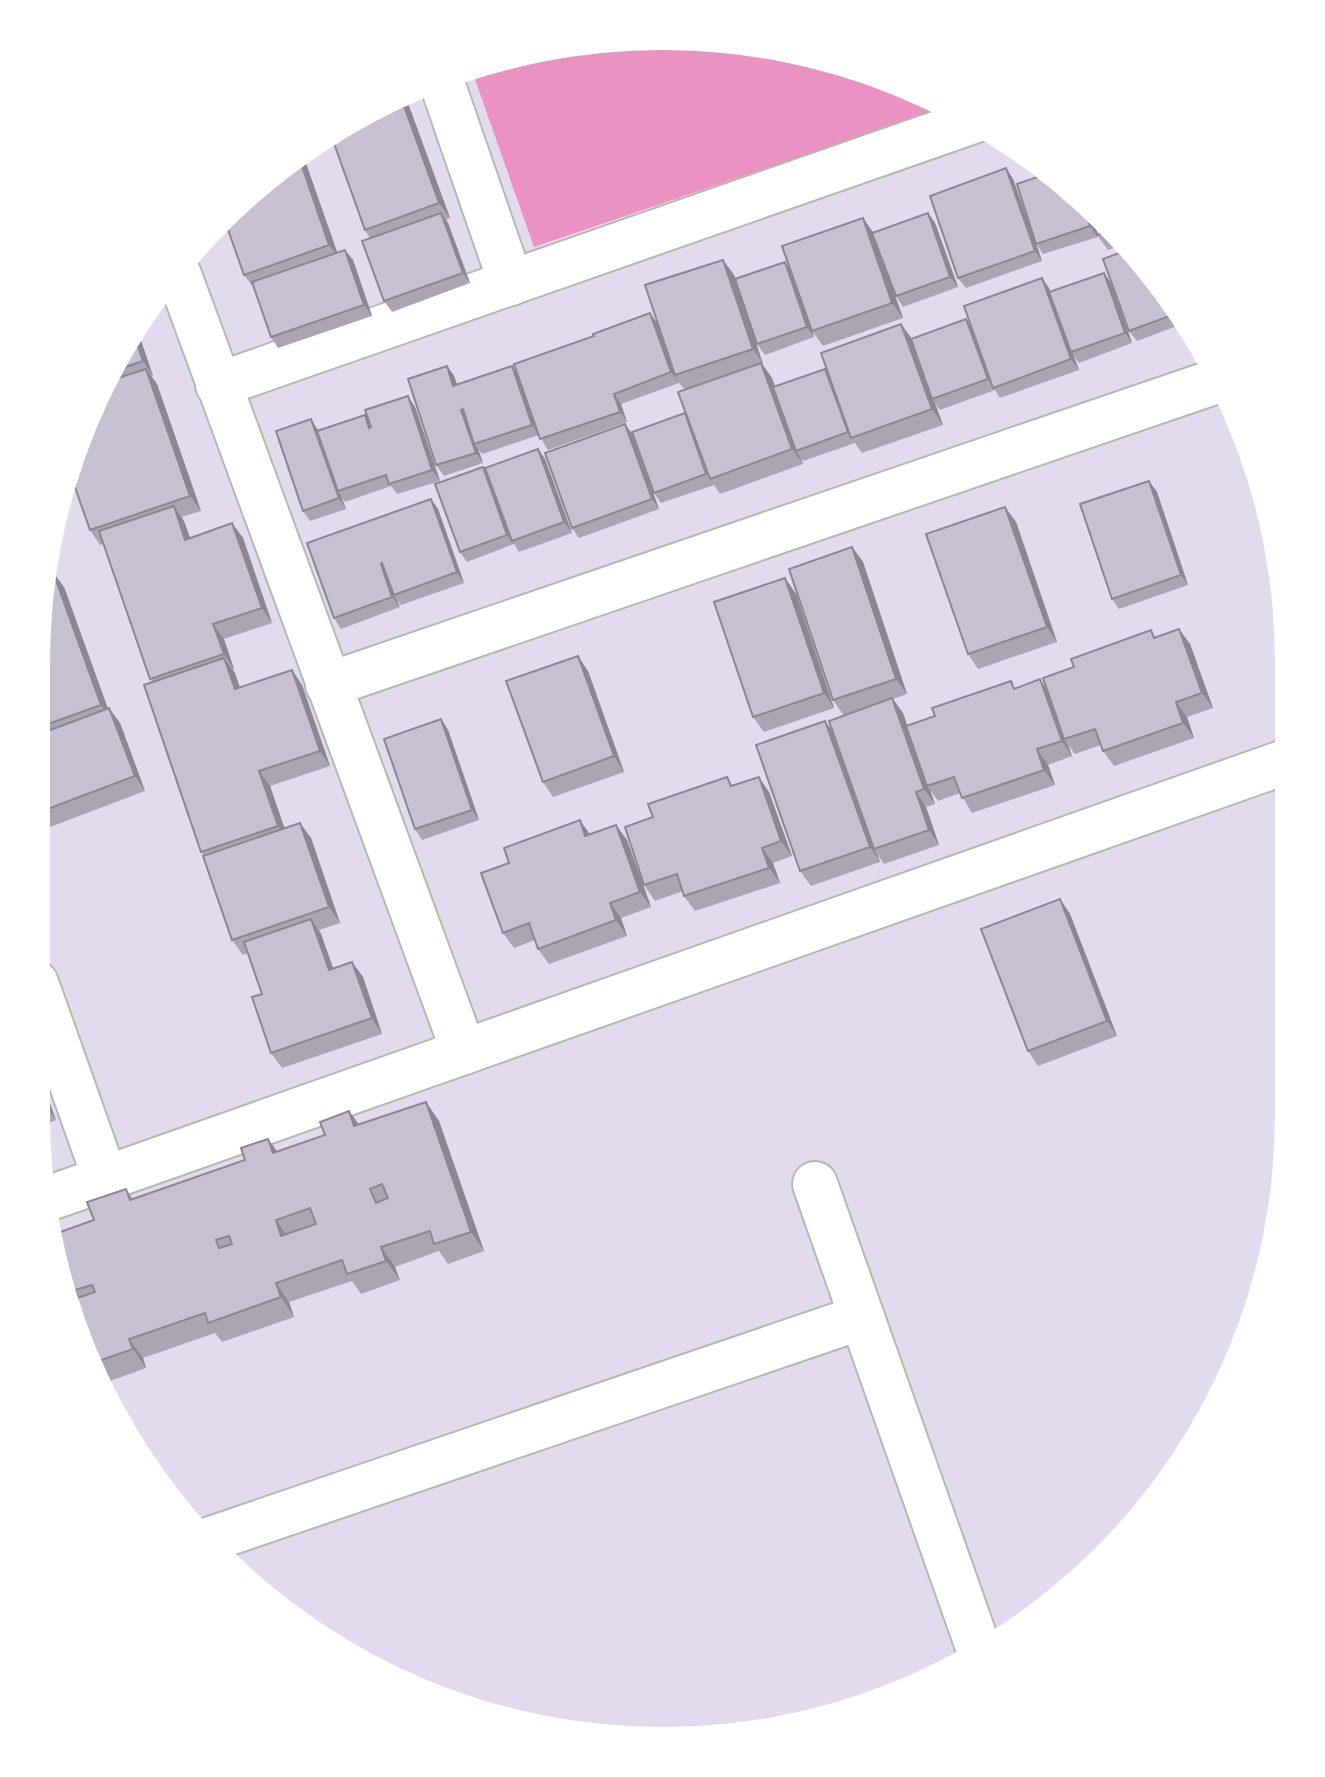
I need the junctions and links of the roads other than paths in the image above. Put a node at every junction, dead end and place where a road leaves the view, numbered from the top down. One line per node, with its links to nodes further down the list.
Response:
1 (445, 91): 3 (street)
2 (958, 126): 3 (street)
3 (511, 283): 6 (street)
4 (182, 284): 6 (street)
5 (1208, 384): 7 (street)
6 (218, 385): 7 (street)
7 (328, 685): 10 (street)
8 (1275, 766): 10 (street)
9 (50, 1023): 11 (street)
10 (464, 1052): 11 (street)
11 (105, 1178): 13 (street)
12 (815, 1184): 14 (street)
13 (55, 1196)
14 (862, 1317): 15 (street); 16 (street)
15 (219, 1536)
16 (976, 1641)

